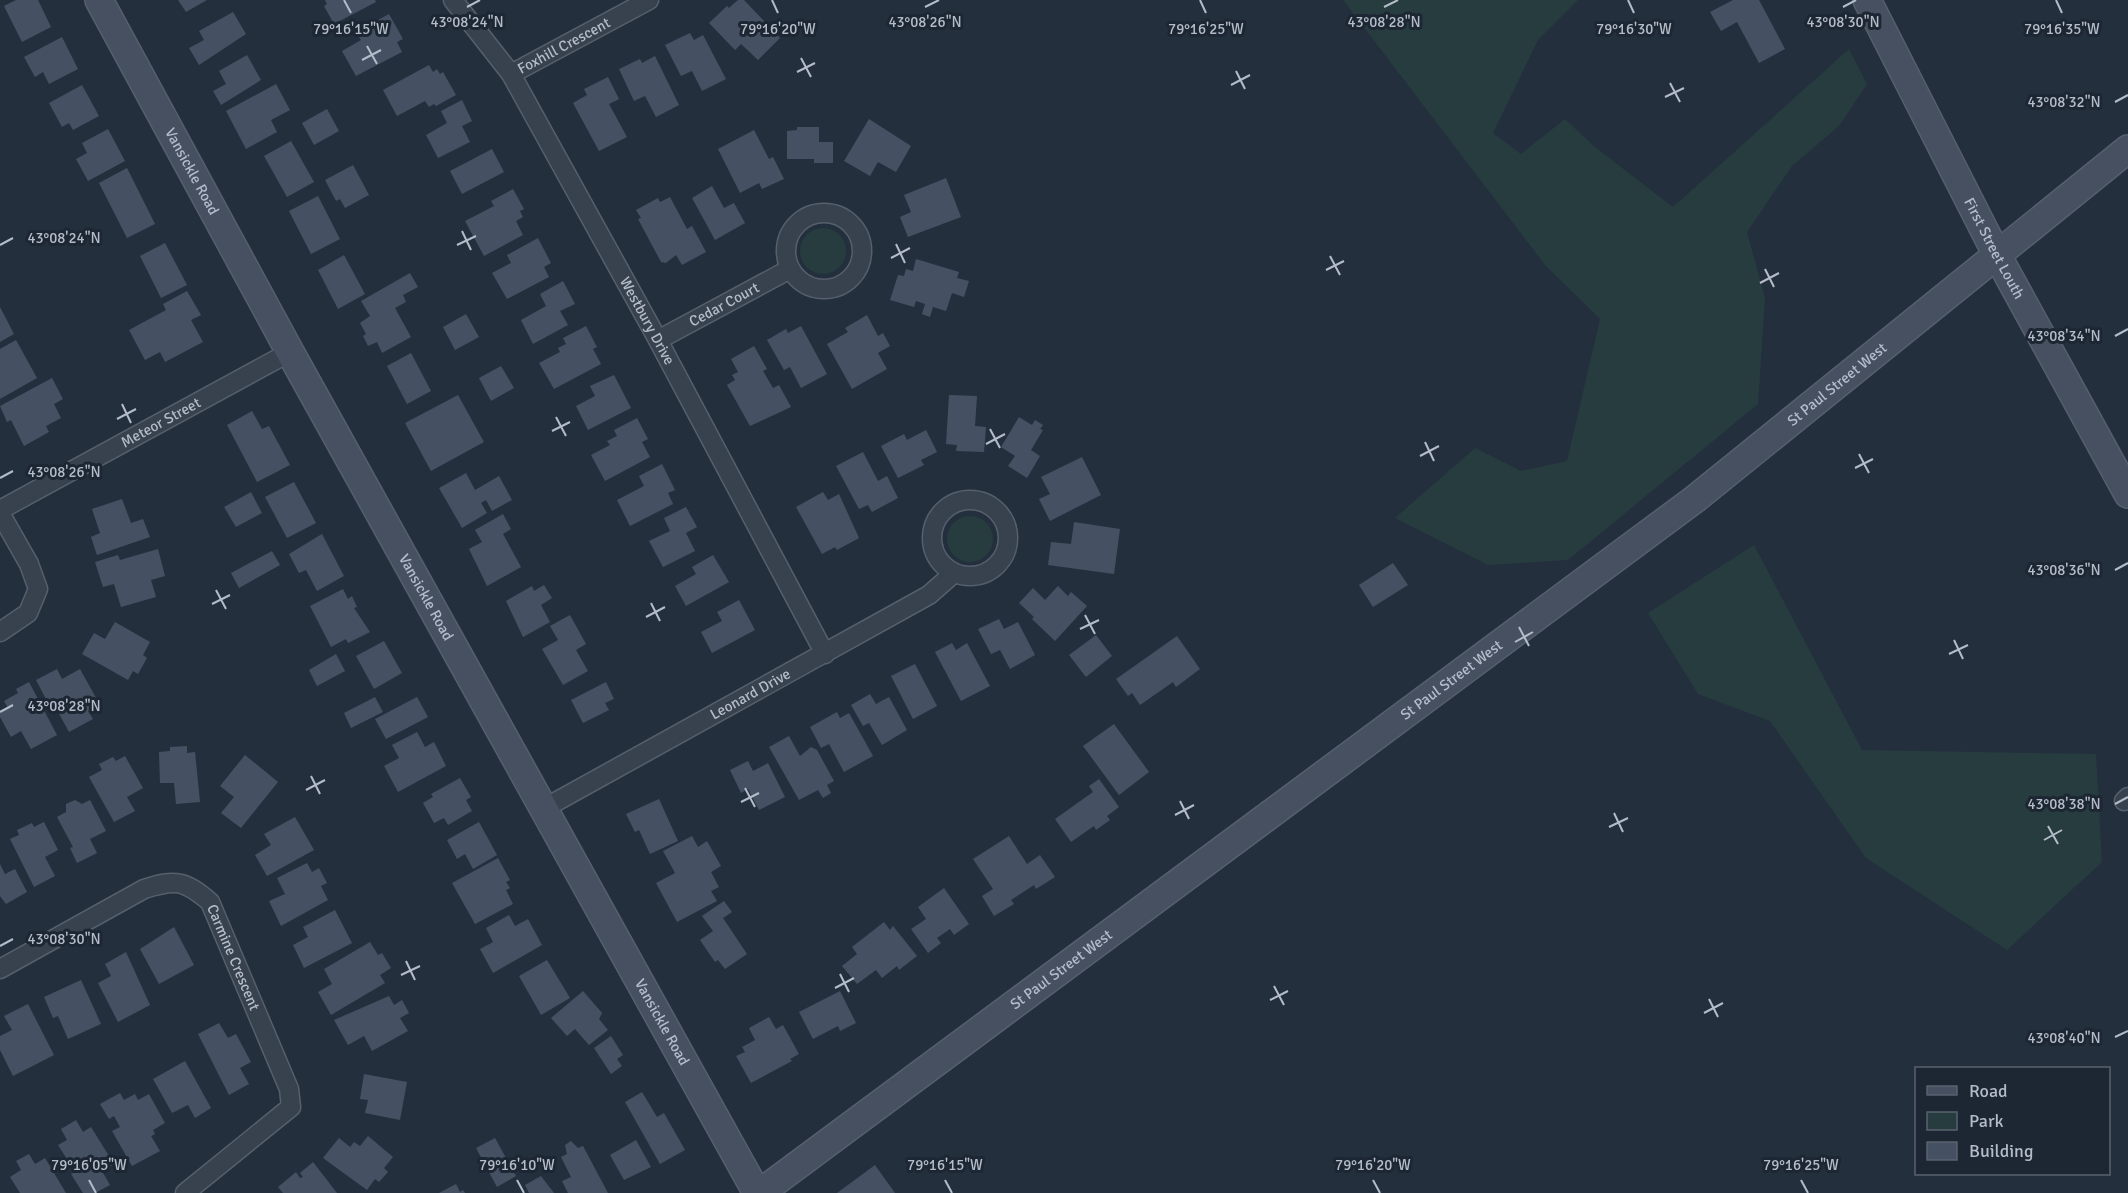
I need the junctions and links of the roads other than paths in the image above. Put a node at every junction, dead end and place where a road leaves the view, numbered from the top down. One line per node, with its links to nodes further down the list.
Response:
1 (99, 0): 10 (street, Vansickle Road)
2 (453, 0): 5 (street, Westbury Drive)
3 (650, 0): 5 (street, Foxhill Crescent)
4 (1867, 0): 7 (street, First Street Louth)
5 (511, 74): 9 (street, Westbury Drive)
6 (2128, 149): 7 (street, St Paul Street West)
7 (1997, 255): 11 (street, First Street Louth); 19 (street, St Paul Street West)
8 (790, 269): 8 (street); 9 (street, Cedar Court)
9 (658, 340): 15 (street, Westbury Drive)
10 (290, 352): 12 (street, Meteor Street); 16 (street, Vansickle Road)
11 (2128, 494)
12 (0, 511): 14 (street)
13 (954, 573): 13 (street); 15 (street, Leonard Drive)
14 (0, 632)
15 (825, 654): 16 (street, Leonard Drive)
16 (543, 809): 19 (street, Vansickle Road)
17 (0, 969): 18 (street, Carmine Crescent)
18 (185, 1193)
19 (759, 1193)

